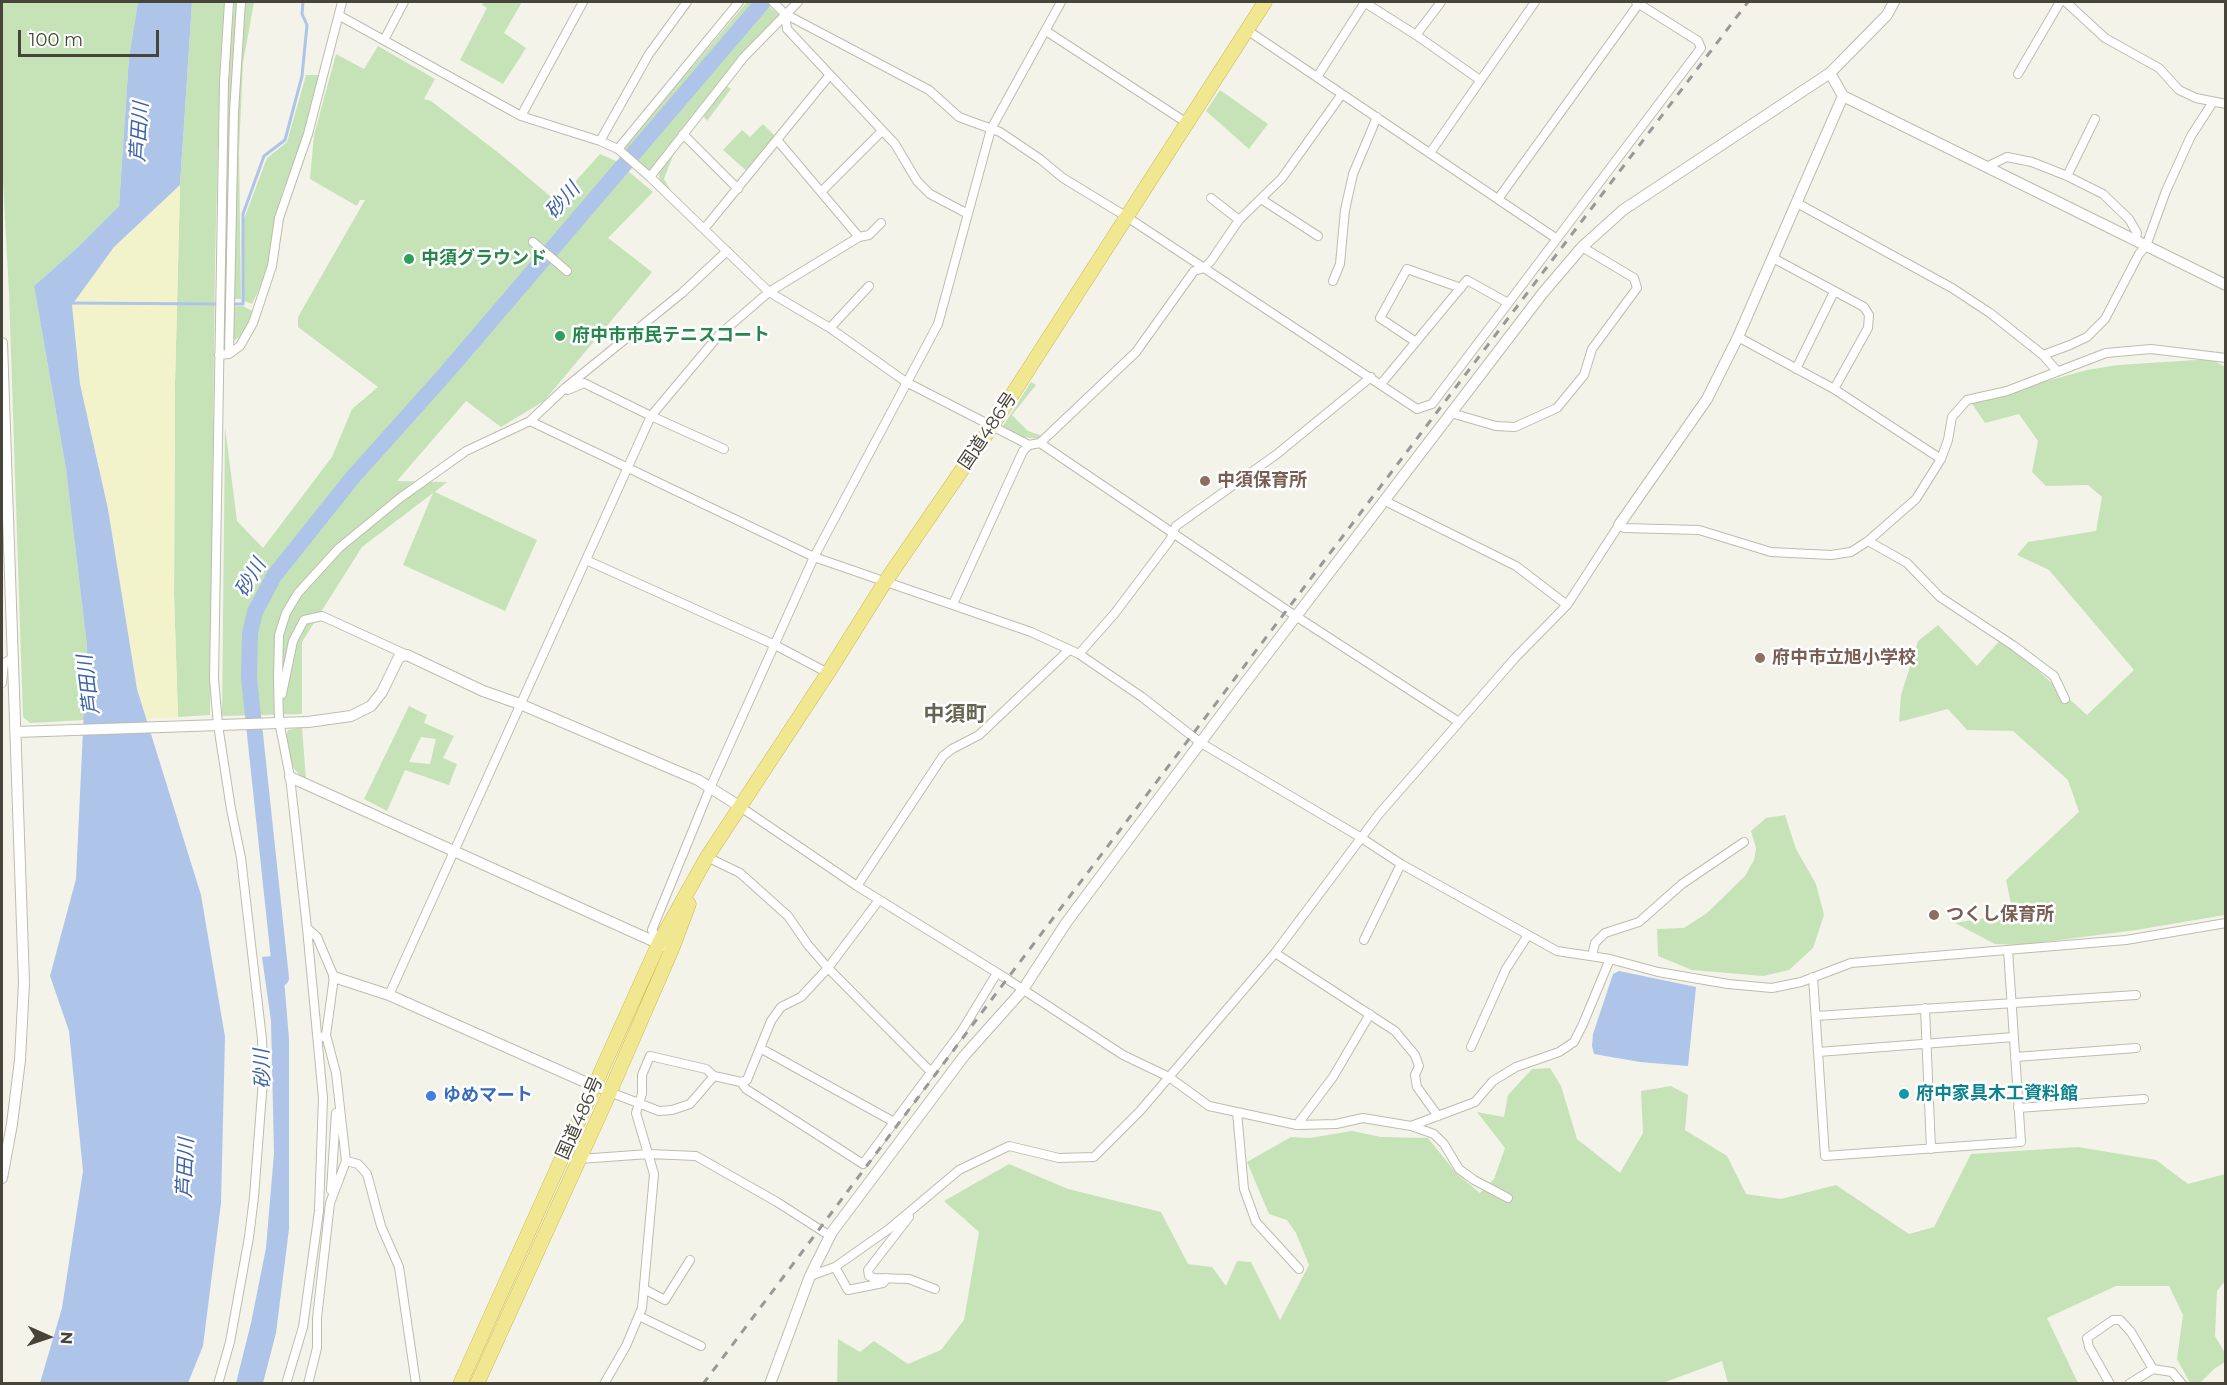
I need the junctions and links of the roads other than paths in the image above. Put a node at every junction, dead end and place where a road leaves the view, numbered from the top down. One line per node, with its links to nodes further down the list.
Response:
1 (230, 2): 83 (street)
2 (240, 2): 81 (street)
3 (342, 2): 20 (street)
4 (404, 2): 24 (street)
5 (583, 2): 34 (street)
6 (687, 2): 41 (street)
7 (739, 2): 43 (street)
8 (773, 2): 19 (street)
9 (798, 2): 19 (street)
10 (1061, 2): 22 (street)
11 (1265, 2): 21 (highway, 国道486号)
12 (1364, 2): 23 (street); 28 (street)
13 (1441, 2): 23 (street)
14 (1535, 2): 29 (street)
15 (1638, 2): 52 (street); 61 (street)
16 (1894, 2): 25 (street)
17 (2060, 2): 26 (street)
18 (2066, 2): 32 (street)
19 (785, 14): 27 (street); 38 (street); 40 (street)
20 (340, 16): 24 (street); 81 (street)
21 (1247, 30): 28 (street); 37 (highway, 国道486号)
22 (1046, 31): 37 (street); 38 (street)
23 (1416, 35): 29 (street)
24 (384, 40): 34 (street)
25 (1830, 74): 31 (street); 65 (street)
26 (2018, 74)
27 (829, 76): 39 (street); 42 (street)
28 (1317, 77): 30 (street)
29 (1480, 80): 44 (street)
30 (1342, 94): 35 (street); 51 (street)
31 (1843, 96): 45 (street); 53 (street)
32 (2213, 102): 33 (street); 64 (street)
33 (2226, 104)
34 (521, 116): 41 (street)
35 (1377, 117): 44 (street); 70 (street)
36 (2095, 119): 46 (street)
37 (1187, 123): 55 (highway, 国道486号)
38 (991, 129): 54 (street); 55 (street)
39 (882, 131): 49 (street); 54 (street)
40 (683, 134): 47 (street); 48 (street)
41 (600, 141): 43 (street)
42 (778, 141): 48 (street); 49 (street)
43 (618, 149): 47 (street)
44 (1430, 153): 52 (street)
45 (1986, 167): 46 (street); 62 (street)
46 (2067, 176): 62 (street)
47 (650, 177): 58 (street)
48 (738, 189): 58 (street)
49 (820, 192): 60 (street)
50 (1211, 198): 56 (street)
51 (1261, 199): 56 (street); 59 (street)
52 (1498, 199): 61 (street)
53 (1797, 203): 67 (street); 82 (street)
54 (968, 214): 88 (street)
55 (1127, 217): 68 (street); 96 (highway, 国道486号)
56 (1239, 220): 68 (street)
57 (881, 223): 60 (street)
58 (704, 229): 66 (street)
59 (1318, 236)
60 (859, 237): 75 (street)
61 (1557, 239): 76 (street)
62 (2135, 241): 64 (street)
63 (533, 242): 69 (street)
64 (2146, 246): 71 (street); 82 (street)
65 (1582, 247): 92 (street); 92 (street)
66 (727, 252): 75 (street); 90 (street)
67 (1773, 258): 74 (street); 78 (street)
68 (1204, 268): 87 (street); 97 (street)
69 (567, 271)
70 (1333, 281)
71 (2226, 285)
72 (869, 286): 77 (street)
73 (1461, 288): 76 (street); 79 (street); 79 (street)
74 (1834, 291): 85 (street); 91 (street)
75 (769, 292): 77 (street); 94 (street)
76 (1508, 303): 89 (street)
77 (830, 328): 88 (street)
78 (1738, 337): 85 (street); 103 (street)
79 (1416, 342): 89 (street)
80 (2, 343): 93 (street)
81 (229, 354): 83 (street)
82 (2043, 355): 86 (street)
83 (219, 356): 123 (street)
84 (2226, 358): 86 (street)
85 (1796, 369): 91 (street)
86 (2057, 371): 100 (street)
87 (1371, 377): 89 (street); 104 (street)
88 (906, 382): 96 (street); 106 (street)
89 (1381, 384)
90 (565, 388): 94 (street); 95 (street)
91 (1834, 389): 100 (street)
92 (1451, 413): 102 (street)
93 (3, 414): 116 (street)
94 (651, 416): 99 (street); 101 (street)
95 (530, 422): 101 (street); 121 (street)
96 (992, 426): 98 (street); 108 (highway, 国道486号)
97 (1040, 443): 98 (street); 104 (street)
98 (1029, 445): 109 (street)
99 (724, 449)
100 (1941, 459): 105 (street)
101 (628, 468): 106 (street); 107 (street)
102 (1386, 501): 110 (street); 111 (street)
103 (1619, 525): 105 (street); 110 (street)
104 (1173, 532): 111 (street); 115 (street)
105 (1868, 541): 119 (street)
106 (814, 557): 108 (street); 112 (street)
107 (586, 560): 112 (street); 120 (street)
108 (885, 582): 109 (street); 117 (highway, 国道486号)
109 (953, 604): 113 (street)
110 (1567, 605): 122 (street)
111 (1297, 616): 122 (street); 125 (street)
112 (775, 645): 117 (street); 127 (street)
113 (1069, 650): 115 (street); 134 (street)
114 (406, 654): 120 (street); 121 (street); 121 (street)
115 (1078, 654): 125 (street)
116 (13, 658): 118 (street); 124 (street)
117 (828, 673): 128 (highway, 国道486号)
118 (2, 683)
119 (2065, 699)
120 (520, 704): 127 (street); 131 (street)
121 (274, 722): 123 (street); 126 (street)
122 (1459, 722): 129 (street)
123 (217, 724): 124 (street); 198 (street)
124 (20, 731): 183 (street)
125 (1201, 743): 129 (street); 149 (street)
126 (290, 777): 131 (street); 137 (street)
127 (710, 788): 128 (street); 140 (street)
128 (739, 806): 132 (highway, 国道486号); 134 (street)
129 (1360, 837): 133 (street); 142 (street)
130 (1744, 842): 143 (street)
131 (454, 850): 140 (street); 150 (street)
132 (706, 857): 140 (highway, 国道486号); 145 (street)
133 (1401, 864): 138 (street); 139 (street)
134 (857, 886): 135 (street)
135 (879, 900): 145 (street); 146 (street)
136 (2226, 923): 141 (street)
137 (308, 928): 147 (street); 156 (street)
138 (1528, 935): 143 (street); 159 (street)
139 (1364, 940)
140 (666, 946): 169 (highway, 国道486号); 170 (highway, 国道486号)
141 (2008, 950): 148 (street); 152 (street)
142 (1275, 953): 154 (street); 167 (street)
143 (1592, 956): 144 (street)
144 (1610, 959): 148 (street); 175 (street)
145 (828, 968): 160 (street); 164 (street)
146 (997, 973): 149 (street); 164 (street)
147 (334, 977): 150 (street); 156 (street)
148 (1813, 977): 155 (street)
149 (1022, 991): 167 (street); 187 (street)
150 (389, 995): 169 (street)
151 (2136, 995): 152 (street)
152 (2011, 1002): 153 (street); 157 (street)
153 (1925, 1008): 155 (street); 158 (street)
154 (1370, 1014): 175 (street); 177 (street)
155 (1816, 1016): 162 (street)
156 (322, 1037): 165 (street); 199 (street)
157 (2014, 1037): 158 (street); 163 (street)
158 (1927, 1044): 162 (street); 179 (street)
159 (1471, 1047)
160 (760, 1048): 168 (street); 176 (street)
161 (2136, 1048): 163 (street)
162 (1818, 1052): 179 (street)
163 (2015, 1057): 173 (street)
164 (931, 1072): 176 (street)
165 (336, 1073): 182 (street); 185 (street)
166 (714, 1076): 168 (street); 172 (street); 172 (street)
167 (1169, 1077): 174 (street); 186 (street)
168 (741, 1082): 176 (street)
169 (594, 1086): 170 (street); 202 (highway, 国道486号)
170 (609, 1094): 172 (street); 181 (highway, 国道486号)
171 (2144, 1100): 173 (street)
172 (639, 1103): 180 (street)
173 (2018, 1108): 179 (street)
174 (1238, 1112): 177 (street); 190 (street)
175 (1438, 1116): 178 (street)
176 (894, 1122)
177 (1297, 1125): 178 (street)
178 (1411, 1126): 184 (street)
179 (1931, 1149)
180 (648, 1154): 181 (street); 187 (street); 193 (street)
181 (579, 1160): 203 (highway, 国道486号)
182 (346, 1161): 185 (street); 201 (street)
183 (2, 1178)
184 (1508, 1198)
185 (330, 1203): 200 (street)
186 (911, 1211): 189 (street); 192 (street)
187 (830, 1236): 191 (street)
188 (690, 1260): 193 (street)
189 (835, 1267): 191 (street); 192 (street)
190 (1299, 1269)
191 (810, 1276): 205 (street)
192 (887, 1278): 194 (street)
193 (644, 1289): 195 (street)
194 (935, 1290)
195 (639, 1316): 196 (street); 204 (street)
196 (701, 1346)
197 (2153, 1369): 206 (street); 207 (street); 208 (street)
198 (218, 1383)
199 (286, 1383)
200 (308, 1383)
201 (416, 1383)
202 (460, 1383)
203 (477, 1383)
204 (604, 1383)
205 (770, 1383)
206 (2110, 1383)
207 (2129, 1383)
208 (2182, 1383)

